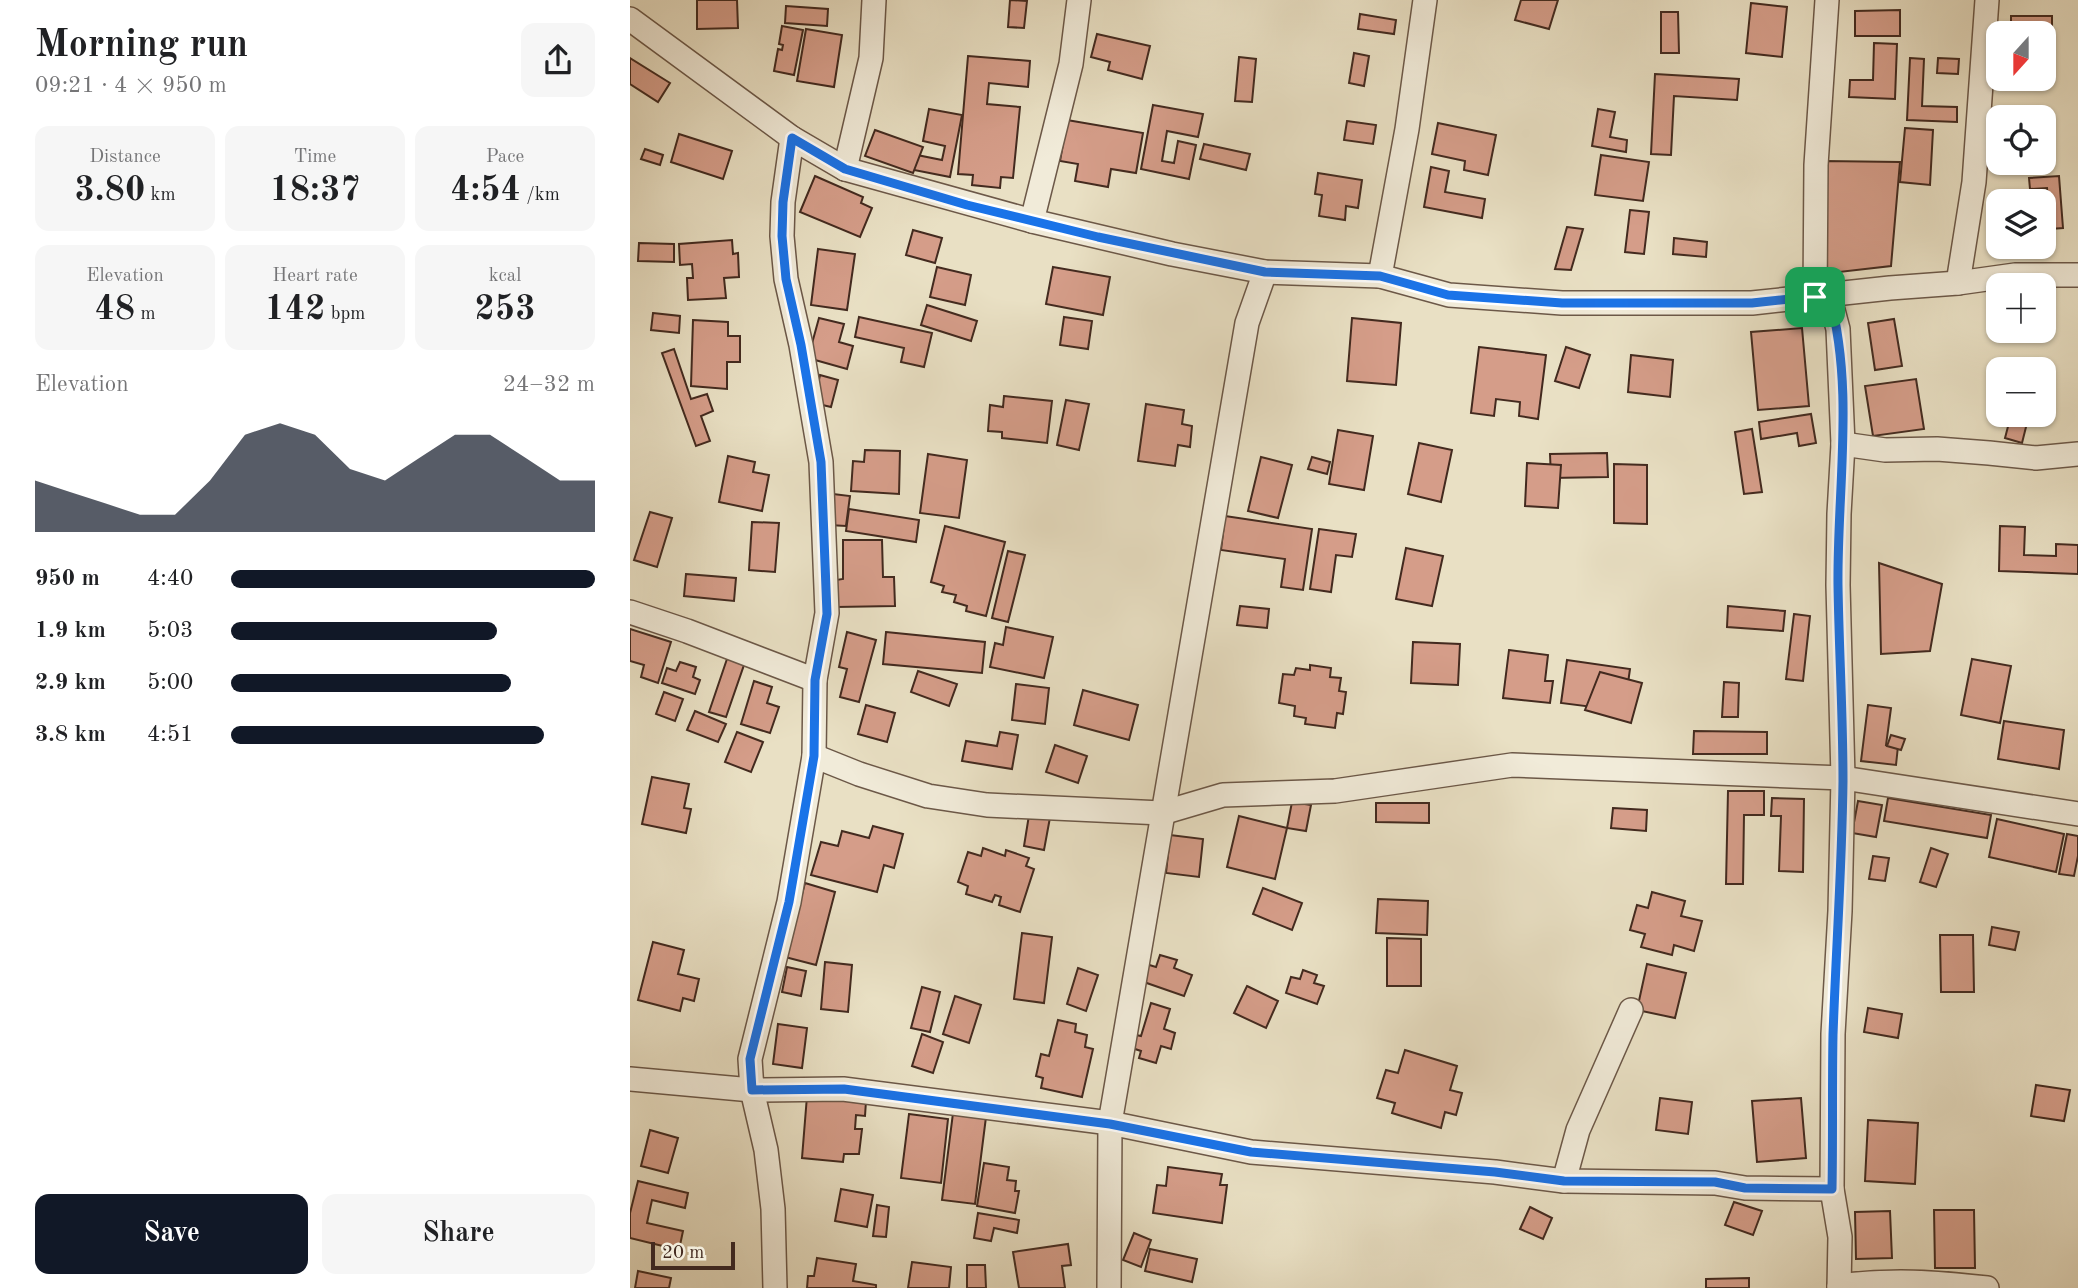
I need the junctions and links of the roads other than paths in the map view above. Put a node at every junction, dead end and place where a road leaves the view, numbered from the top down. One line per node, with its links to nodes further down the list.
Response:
1 (874, 0): 8 (street)
2 (1079, 0): 9 (street)
3 (1425, 0): 12 (street)
4 (1826, 0): 14 (street)
5 (1987, 0): 13 (street)
6 (630, 19): 7 (street)
7 (792, 138): 8 (street); 18 (street)
8 (845, 169): 9 (street)
9 (1032, 221): 10 (street)
10 (1265, 272): 12 (street); 21 (street)
11 (2078, 275): 13 (street)
12 (1380, 276): 14 (street)
13 (1958, 284): 14 (street)
14 (1822, 296): 15 (street)
15 (1843, 444): 16 (street); 20 (street)
16 (2078, 454)
17 (630, 612): 18 (street)
18 (815, 680): 19 (street)
19 (814, 756): 21 (street); 25 (street)
20 (1843, 778): 21 (street); 22 (street); 28 (street)
21 (1162, 813): 26 (street)
22 (2078, 814)
23 (1631, 1010): 27 (street)
24 (630, 1079): 25 (street)
25 (752, 1090): 26 (street); 30 (street)
26 (1110, 1124): 27 (street); 31 (street)
27 (1564, 1181): 28 (street)
28 (1832, 1189): 29 (street)
29 (1839, 1287): 32 (street)
30 (775, 1288)
31 (1108, 1288)
32 (1987, 1288)

